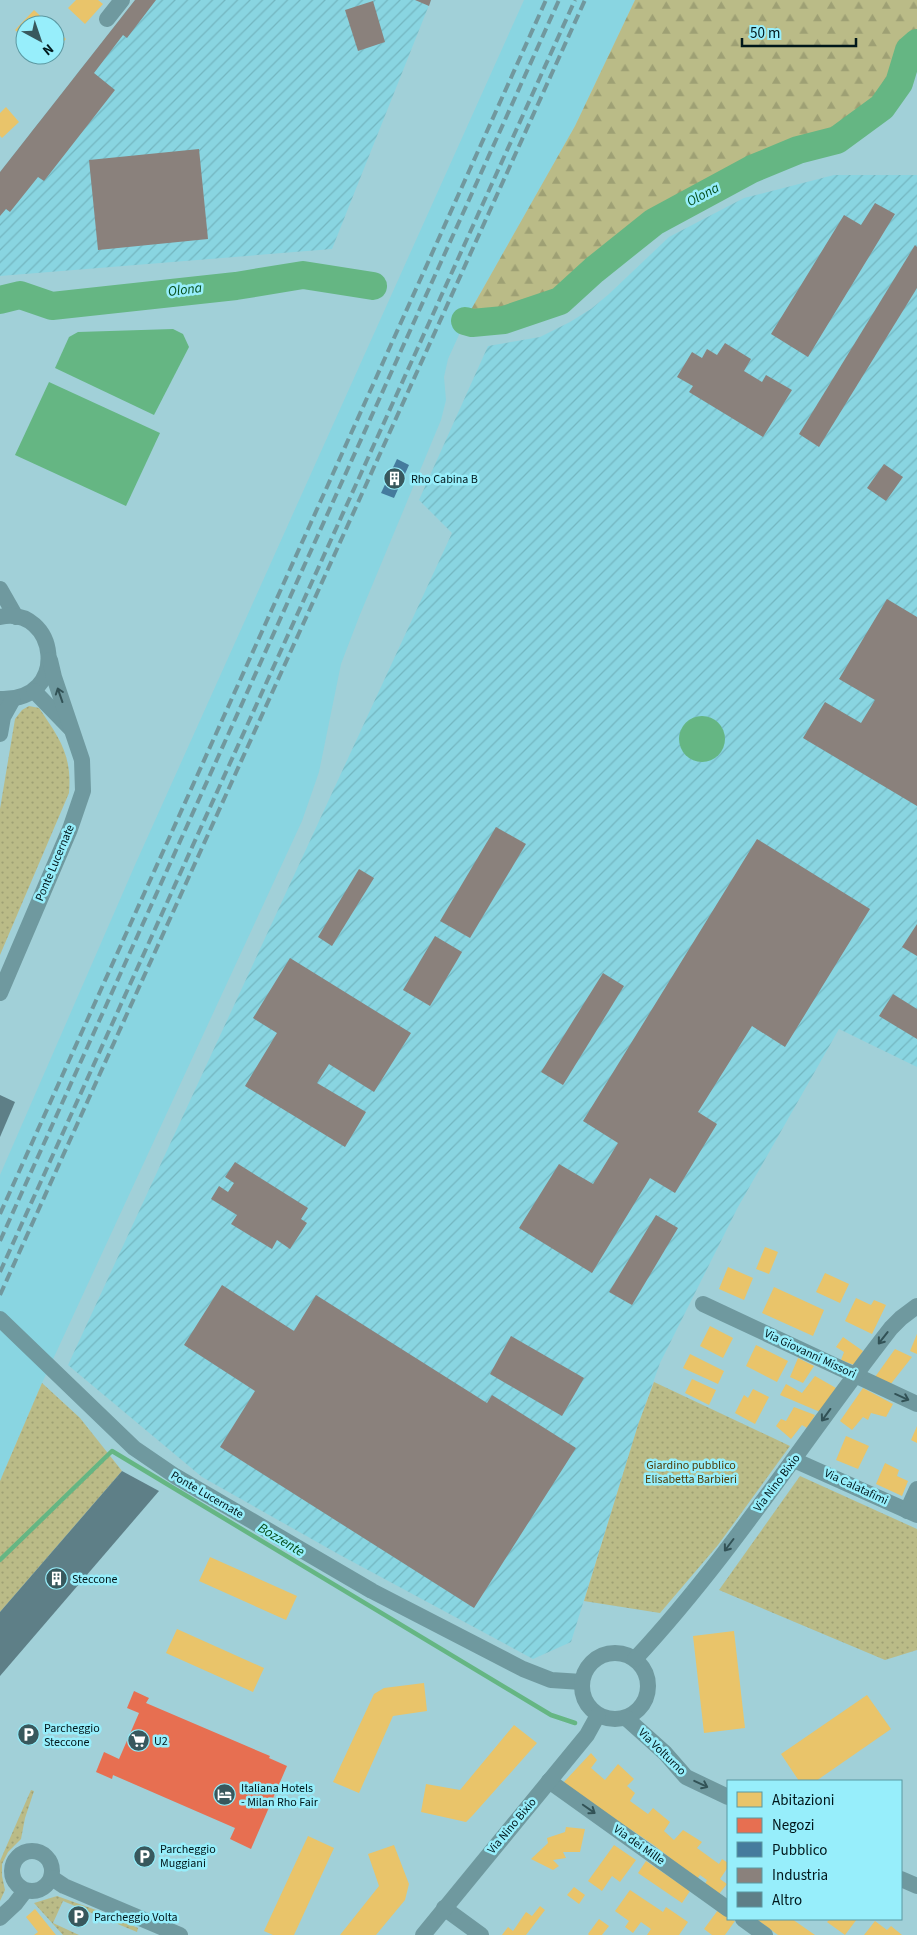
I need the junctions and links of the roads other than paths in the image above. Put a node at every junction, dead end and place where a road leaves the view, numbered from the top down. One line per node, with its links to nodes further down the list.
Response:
1 (122, 0): 2 (street)
2 (106, 19)
3 (0, 589): 4 (street)
4 (8, 617): 5 (street, Ponte Lucernate)
5 (50, 660): 6 (street); 8 (street, Ponte Lucernate, one-way to 5)
6 (34, 690): 7 (street); 8 (street, Ponte Lucernate)
7 (7, 699): 9 (street)
8 (71, 730): 10 (street, Ponte Lucernate)
9 (0, 734)
10 (0, 993)
11 (704, 1304): 14 (street, Via Giovanni Missori)
12 (917, 1306): 14 (street, Via Nino Bixio, one-way to 14)
13 (0, 1319): 20 (street, Ponte Lucernate)
14 (855, 1375): 15 (street, Via Giovanni Missori, one-way to 15); 16 (street, Via Nino Bixio, one-way to 16)
15 (917, 1404)
16 (794, 1460): 18 (street, Via Calatafimi); 19 (street, Via Nino Bixio, one-way to 19)
17 (917, 1489): 18 (street)
18 (912, 1513)
19 (635, 1659): 20 (street); 22 (street)
20 (582, 1682): 21 (street)
21 (598, 1715): 22 (street); 23 (street, Via Nino Bixio)
22 (626, 1718): 24 (street, Via Volturno, one-way to 24)
23 (549, 1781): 29 (street, Via dei Mille, one-way to 29); 30 (street, Via Nino Bixio)
24 (727, 1797)
25 (52, 1878): 28 (street); 28 (street); 33 (street)
26 (902, 1879): 27 (street)
27 (917, 1886)
28 (25, 1890): 31 (street)
29 (727, 1907)
30 (444, 1908): 34 (street, Via Nino Bixio); 35 (street)
31 (0, 1918)
32 (744, 1920): 36 (street)
33 (180, 1935)
34 (423, 1935)
35 (481, 1935)
36 (765, 1935)

